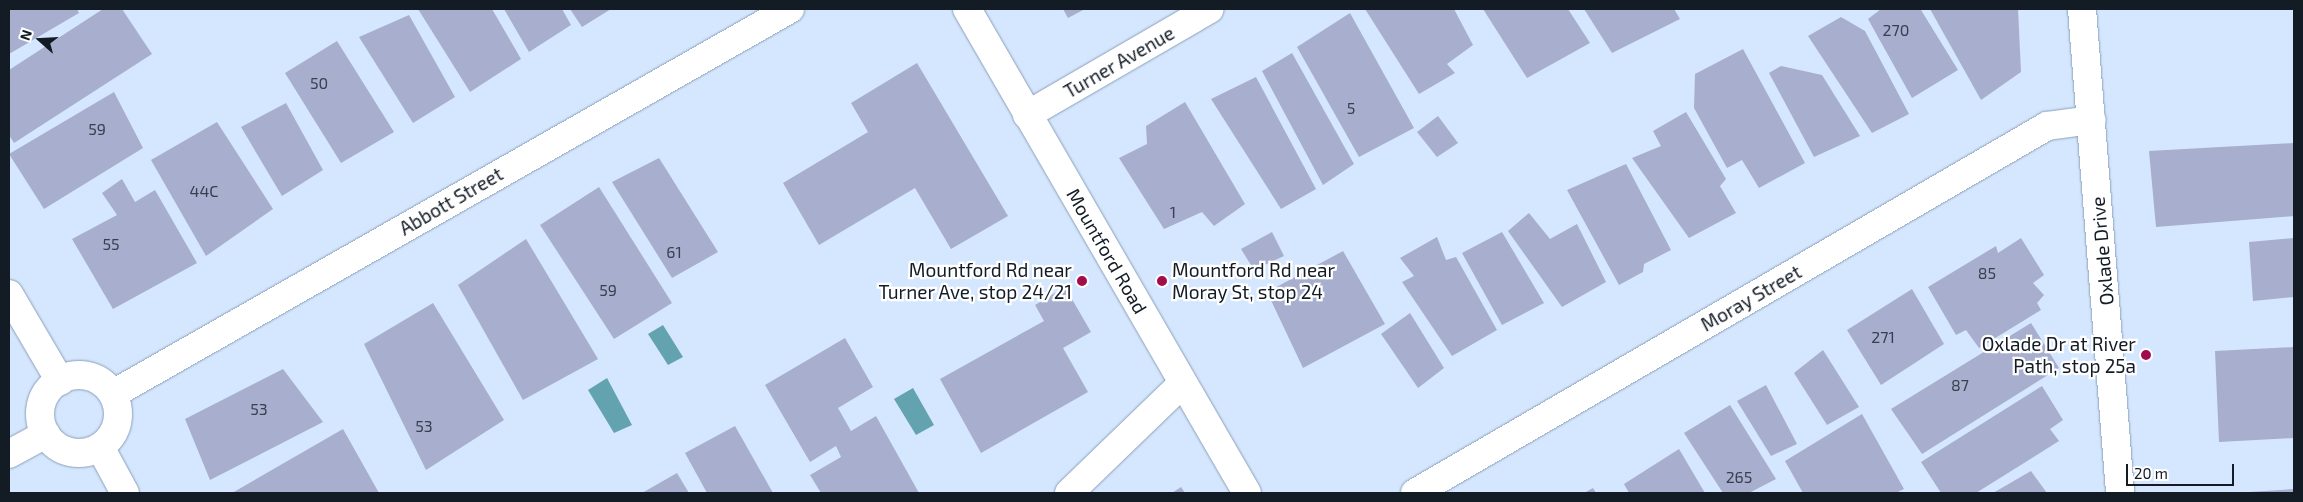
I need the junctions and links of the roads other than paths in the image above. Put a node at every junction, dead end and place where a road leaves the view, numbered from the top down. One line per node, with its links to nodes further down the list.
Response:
1 (790, 9): 10 (street, Abbott Street)
2 (967, 9): 5 (street, Mountford Road)
3 (1210, 9): 5 (street, Turner Avenue)
4 (2082, 9): 6 (street, Oxlade Drive)
5 (1027, 115): 9 (street, Mountford Road)
6 (2092, 120): 17 (street, Moray Street); 18 (street, Oxlade Drive)
7 (9, 294): 8 (street)
8 (60, 380): 10 (street); 11 (street)
9 (1183, 383): 15 (street); 16 (street, Mountford Road)
10 (113, 394): 12 (street)
11 (46, 434): 12 (street); 13 (street)
12 (100, 447): 14 (street)
13 (9, 454)
14 (125, 493)
15 (1069, 493)
16 (1247, 493)
17 (1415, 493)
18 (2120, 493)

